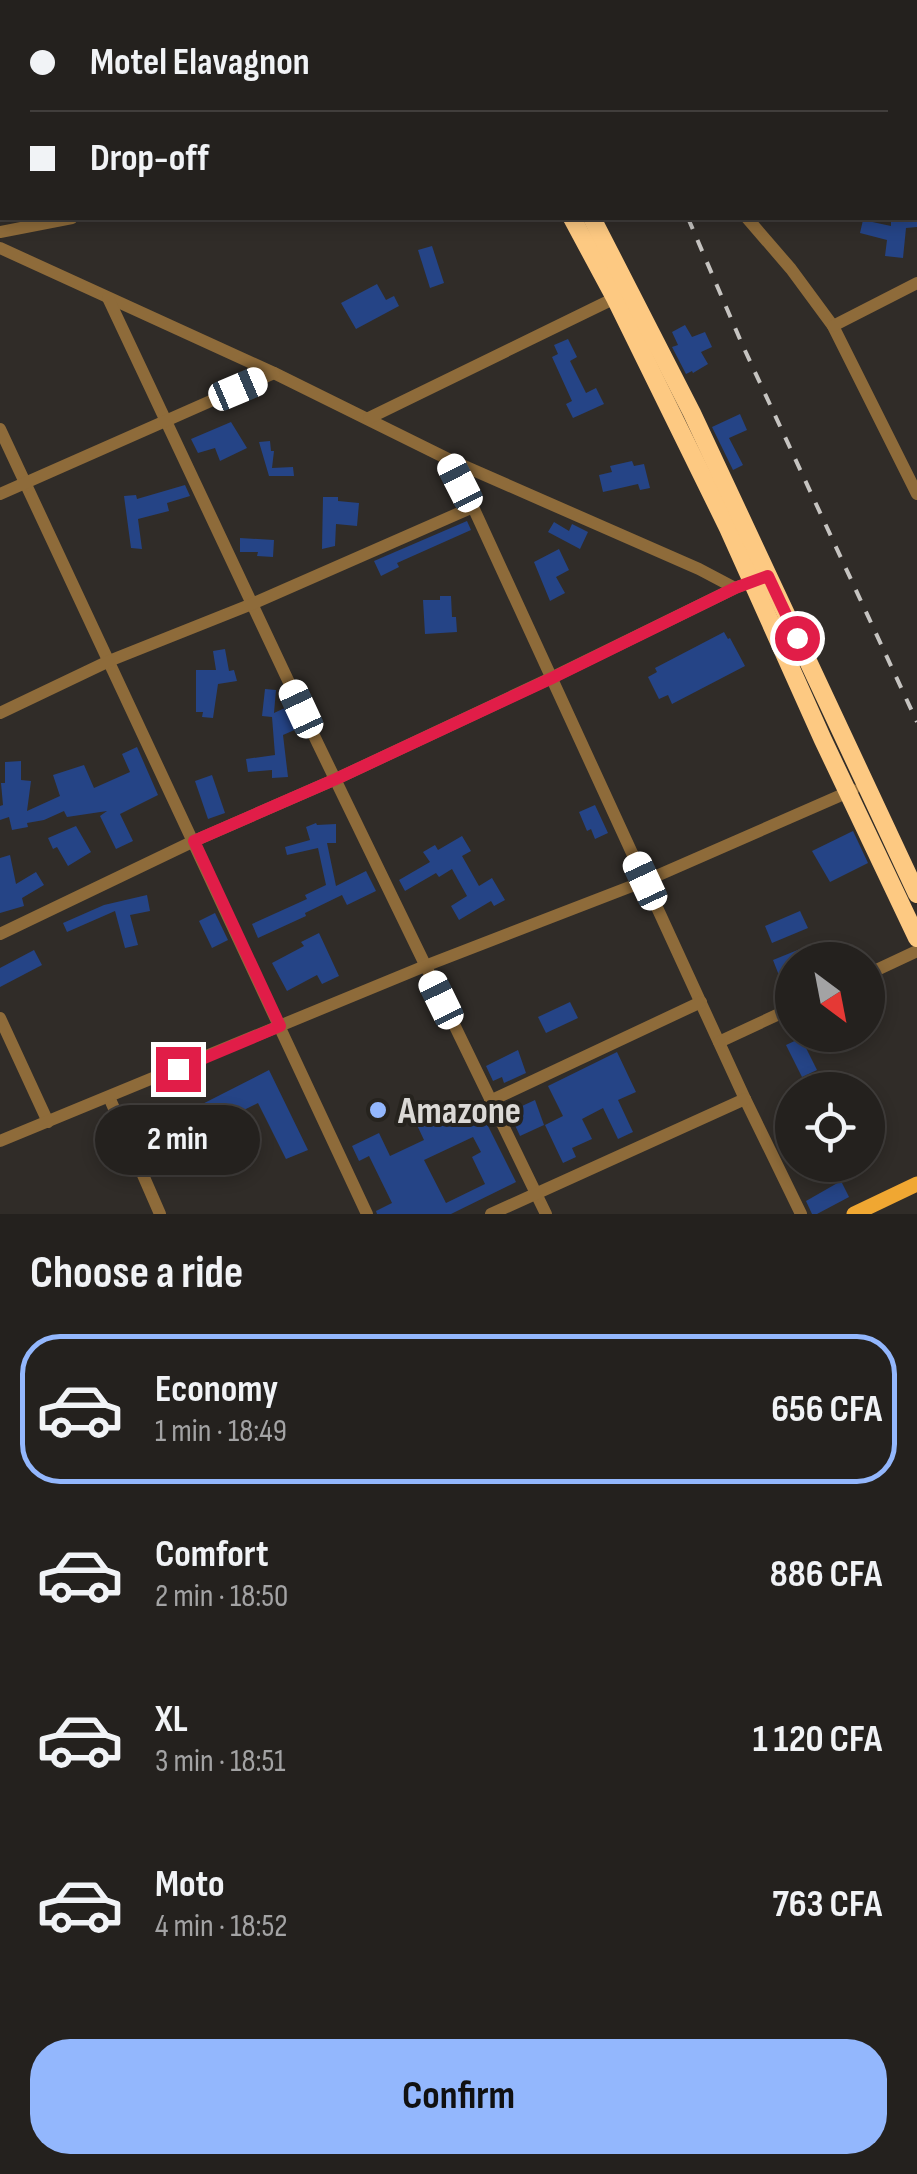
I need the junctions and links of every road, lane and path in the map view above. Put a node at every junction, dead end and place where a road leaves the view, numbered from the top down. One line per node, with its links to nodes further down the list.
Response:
1 (62, 220): 5 (street)
2 (574, 220): 7 (highway)
3 (592, 220): 7 (highway)
4 (749, 220): 11 (street)
5 (0, 232)
6 (0, 248): 9 (street)
7 (601, 255): 10 (highway); 13 (highway)
8 (917, 283): 11 (street)
9 (108, 298): 12 (street); 15 (street)
10 (615, 298): 13 (highway); 14 (street)
11 (833, 326): 20 (street)
12 (274, 373): 14 (street); 15 (street)
13 (684, 417): 22 (highway)
14 (369, 418): 17 (street)
15 (167, 420): 18 (street); 24 (street)
16 (0, 430): 18 (street)
17 (448, 459): 21 (street); 23 (street)
18 (26, 482): 19 (street); 25 (street)
19 (0, 494)
20 (917, 494)
21 (472, 507): 24 (street); 26 (street)
22 (760, 578): 23 (street); 29 (highway)
23 (735, 588): 26 (street)
24 (252, 604): 25 (street); 28 (street)
25 (109, 661): 27 (street); 30 (street)
26 (552, 678): 28 (street); 31 (street)
27 (0, 712)
28 (336, 779): 30 (street); 36 (street)
29 (857, 788): 31 (street); 32 (highway); 34 (highway)
30 (194, 841): 33 (street); 41 (street)
31 (645, 881): 36 (street); 38 (street)
32 (917, 894)
33 (0, 934)
34 (917, 938)
35 (917, 951): 37 (street)
36 (425, 966): 41 (street); 45 (street)
37 (885, 966)
38 (701, 1002): 42 (street); 45 (street)
39 (775, 1016): 42 (street)
40 (0, 1018): 46 (street)
41 (280, 1026): 43 (street); 51 (street)
42 (719, 1042): 44 (street)
43 (110, 1098): 46 (street); 50 (street)
44 (746, 1099): 49 (street); 54 (street)
45 (490, 1101): 49 (street)
46 (48, 1122): 47 (street)
47 (0, 1141)
48 (917, 1184): 55 (main road)
49 (537, 1193): 52 (street); 53 (street)
50 (160, 1214)
51 (366, 1214)
52 (491, 1214)
53 (546, 1214)
54 (801, 1214)
55 (854, 1214)

